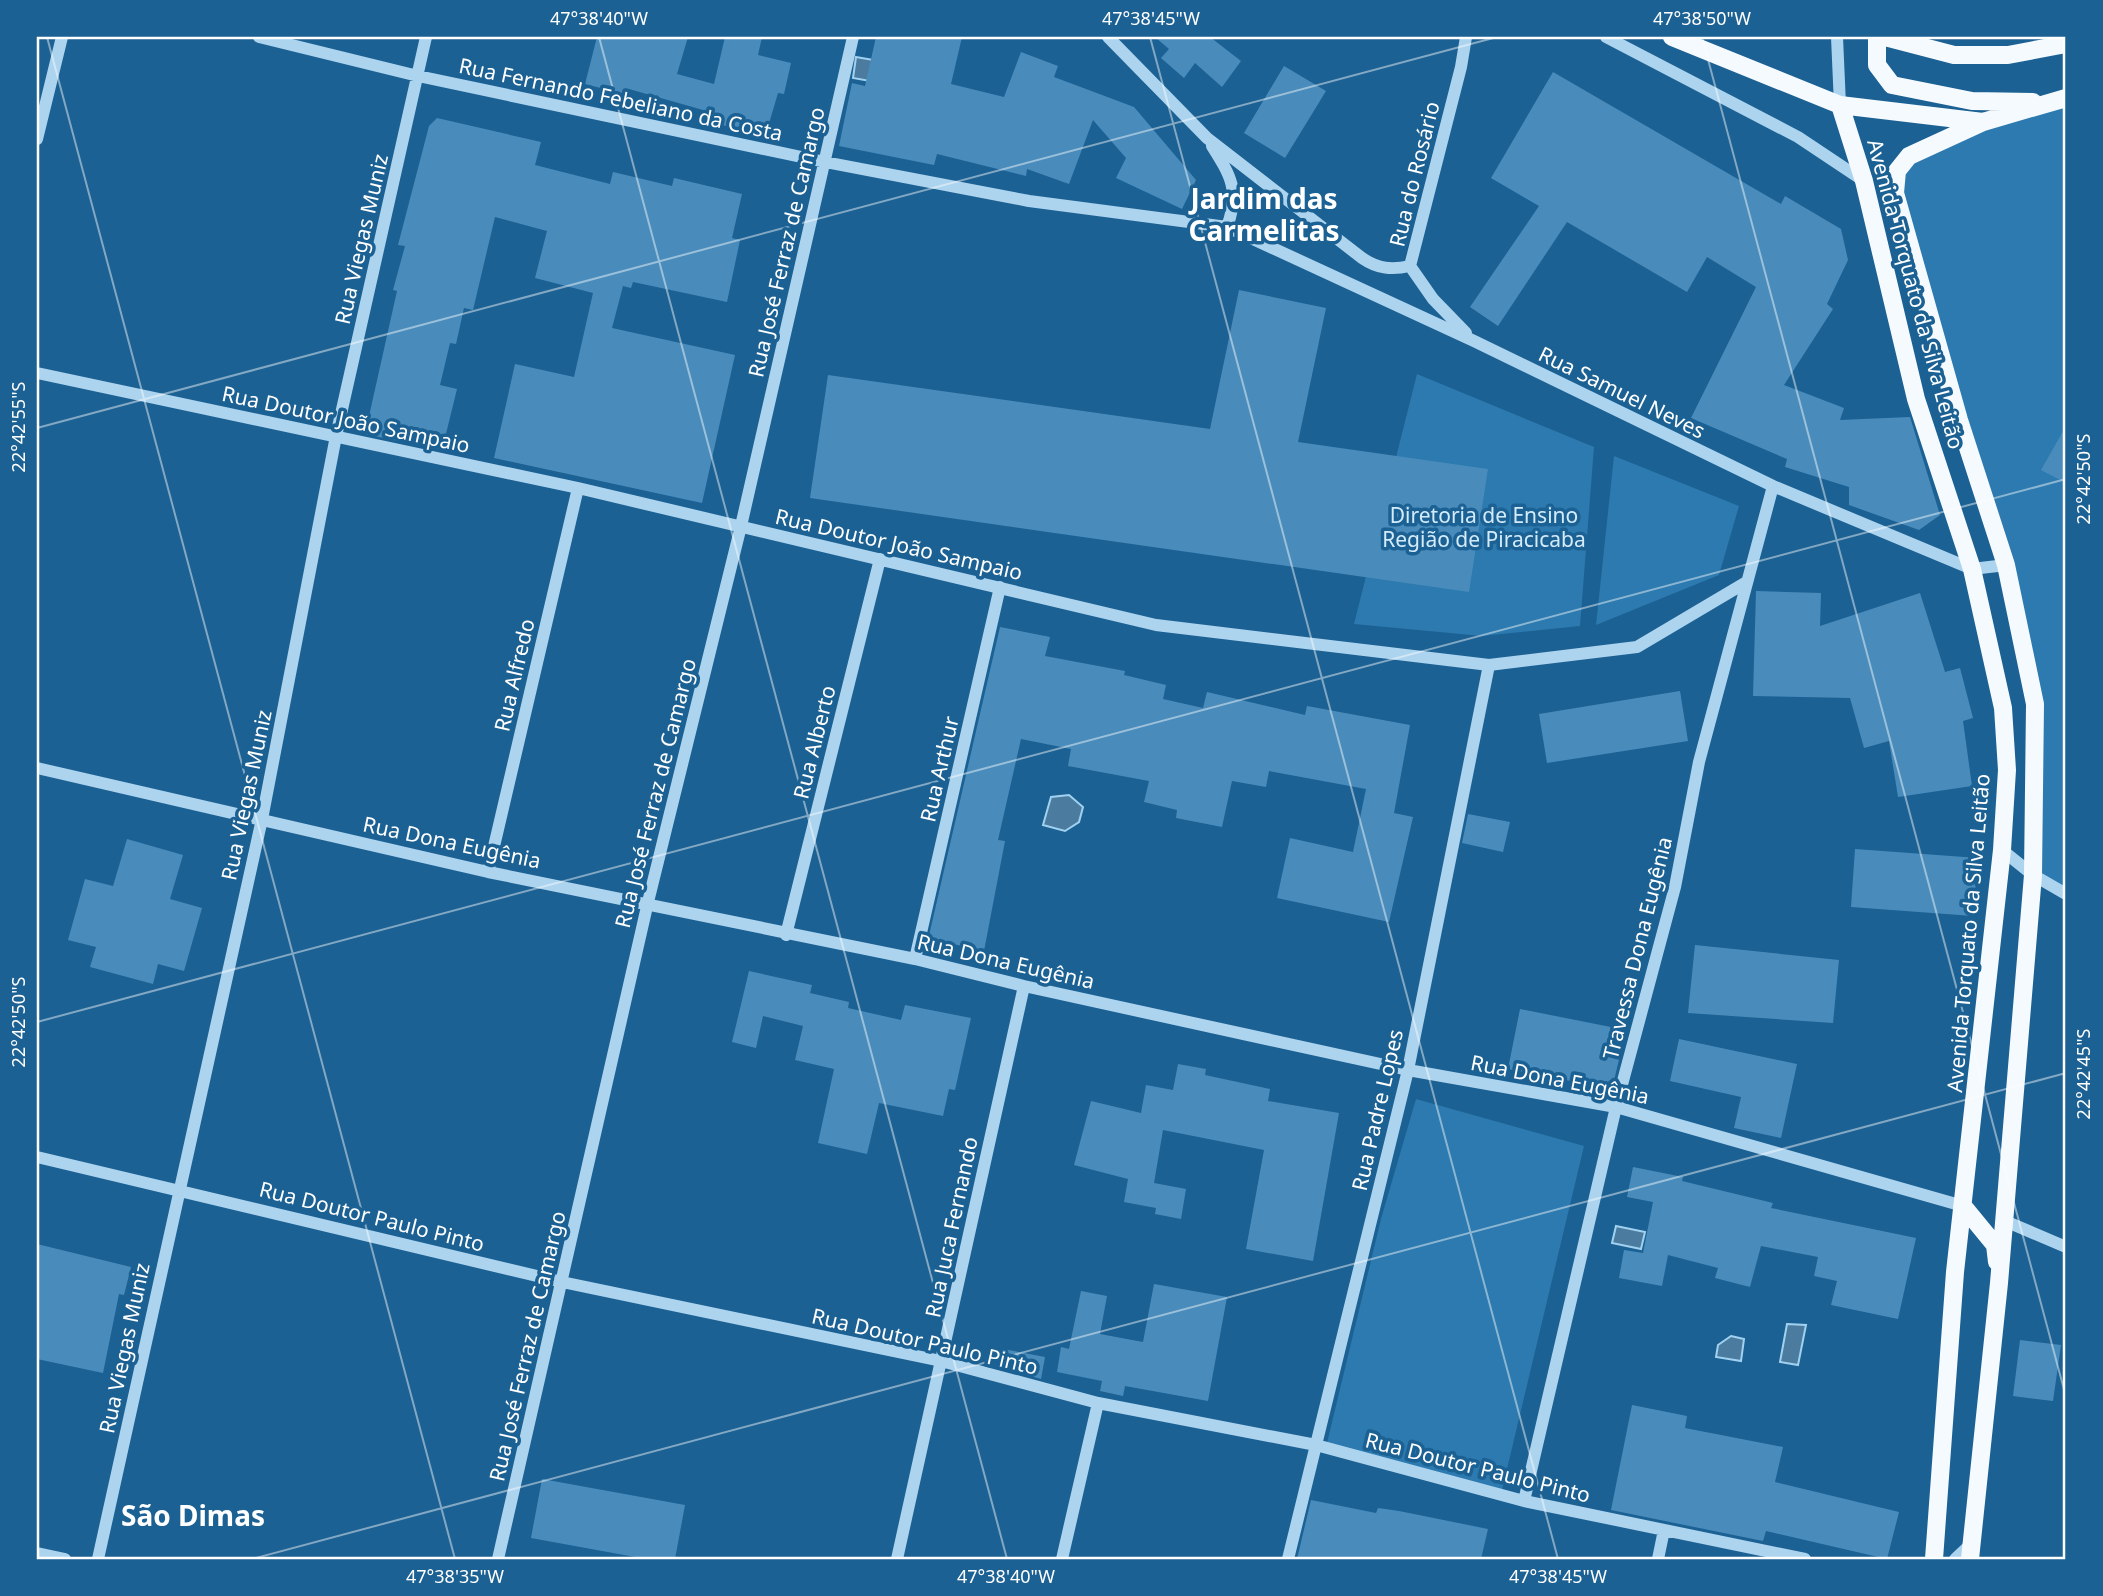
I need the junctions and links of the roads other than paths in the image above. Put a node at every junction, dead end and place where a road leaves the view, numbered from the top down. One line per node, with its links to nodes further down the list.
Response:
1 (62, 37): 18 (street)
2 (259, 37): 13 (street, Rua Fernando Febeliano da Costa)
3 (426, 37): 13 (street, Rua Viegas Muniz)
4 (853, 37): 19 (street, Rua José Ferraz de Camargo)
5 (1108, 37): 17 (street)
6 (1466, 37): 22 (street, Rua do Rosário)
7 (1606, 37): 20 (street)
8 (1672, 37): 15 (main road)
9 (1837, 37): 15 (street, Avenida Torquato da Silva Leitão)
10 (1877, 37): 14 (main road)
11 (1885, 37): 12 (main road)
12 (2066, 44)
13 (418, 76): 19 (street, Rua Fernando Febeliano da Costa); 25 (street, Rua Viegas Muniz)
14 (2058, 100): 16 (main road)
15 (1840, 105): 16 (main road); 20 (main road, Avenida Torquato da Silva Leitão)
16 (1983, 122): 30 (main road, Avenida Torquato da Silva Leitão)
17 (1207, 138): 21 (street); 22 (street)
18 (37, 139)
19 (825, 162): 21 (street, Rua Fernando Febeliano da Costa); 28 (street, Rua José Ferraz de Camargo)
20 (1864, 181): 31 (main road, Avenida Torquato da Silva Leitão)
21 (1227, 226): 23 (street, Rua Samuel Neves)
22 (1410, 266): 23 (street, Rua do Rosário)
23 (1474, 341): 26 (street, Rua Samuel Neves)
24 (37, 373): 25 (street, Rua Doutor João Sampaio)
25 (336, 436): 27 (street, Rua Doutor João Sampaio); 36 (street, Rua Viegas Muniz)
26 (1773, 486): 31 (street, Rua Samuel Neves); 32 (street, Travessa Dona Eugênia)
27 (578, 488): 28 (street, Rua Doutor João Sampaio); 38 (street, Rua Alfredo)
28 (741, 526): 29 (street, Rua Doutor João Sampaio); 41 (street, Rua José Ferraz de Camargo)
29 (880, 559): 33 (street, Rua Doutor João Sampaio); 42 (street, Rua Alberto)
30 (2006, 565): 31 (street, Rua Samuel Neves); 39 (main road, Avenida Torquato da Silva Leitão)
31 (1972, 569): 37 (main road, Avenida Torquato da Silva Leitão)
32 (1745, 583): 34 (street, Rua Doutor João Sampaio); 46 (street, Travessa Dona Eugênia)
33 (1000, 587): 34 (street, Rua Doutor João Sampaio); 43 (street, Rua Arthur)
34 (1489, 665): 45 (street, Rua Padre Lopes)
35 (37, 768): 36 (street, Rua Dona Eugênia)
36 (262, 820): 38 (street, Rua Dona Eugênia); 48 (street, Rua Viegas Muniz)
37 (2002, 850): 39 (street); 49 (main road, Avenida Torquato da Silva Leitão)
38 (488, 872): 41 (street, Rua Dona Eugênia)
39 (2034, 875): 40 (street); 50 (main road, Avenida Torquato da Silva Leitão)
40 (2066, 894)
41 (648, 902): 42 (street, Rua Dona Eugênia); 52 (street, Rua José Ferraz de Camargo)
42 (786, 935): 43 (street, Rua Dona Eugênia)
43 (915, 959): 44 (street, Rua Dona Eugênia)
44 (1024, 986): 45 (street, Rua Dona Eugênia); 54 (street, Rua Juca Fernando)
45 (1408, 1070): 46 (street, Rua Dona Eugênia); 56 (street, Rua Padre Lopes)
46 (1616, 1107): 49 (street, Rua Dona Eugênia); 57 (street, Travessa Dona Eugênia)
47 (37, 1157): 48 (street, Rua Doutor Paulo Pinto)
48 (179, 1188): 52 (street, Rua Doutor Paulo Pinto); 62 (street, Rua Viegas Muniz)
49 (1963, 1206): 53 (main road); 69 (main road, Avenida Torquato da Silva Leitão)
50 (2005, 1221): 51 (street); 53 (main road, Avenida Torquato da Silva Leitão)
51 (2066, 1247)
52 (562, 1282): 54 (street, Rua Doutor Paulo Pinto); 63 (street, Rua José Ferraz de Camargo)
53 (2000, 1283): 59 (main road, Avenida Torquato da Silva Leitão)
54 (941, 1361): 55 (street, Rua Doutor Paulo Pinto); 64 (street, Rua Juca Fernando)
55 (1098, 1404): 56 (street, Rua Doutor Paulo Pinto); 65 (street)
56 (1316, 1445): 57 (street, Rua Doutor Paulo Pinto); 66 (street, Rua Padre Lopes)
57 (1524, 1501): 58 (street, Rua Doutor Paulo Pinto)
58 (1664, 1530): 67 (street); 68 (street, Rua Doutor Paulo Pinto)
59 (1971, 1551): 70 (street, Avenida Torquato da Silva Leitão)
60 (37, 1553): 61 (street)
61 (65, 1559)
62 (98, 1559)
63 (498, 1559)
64 (897, 1559)
65 (1062, 1559)
66 (1288, 1559)
67 (1658, 1559)
68 (1805, 1559)
69 (1934, 1559)
70 (1955, 1559)

